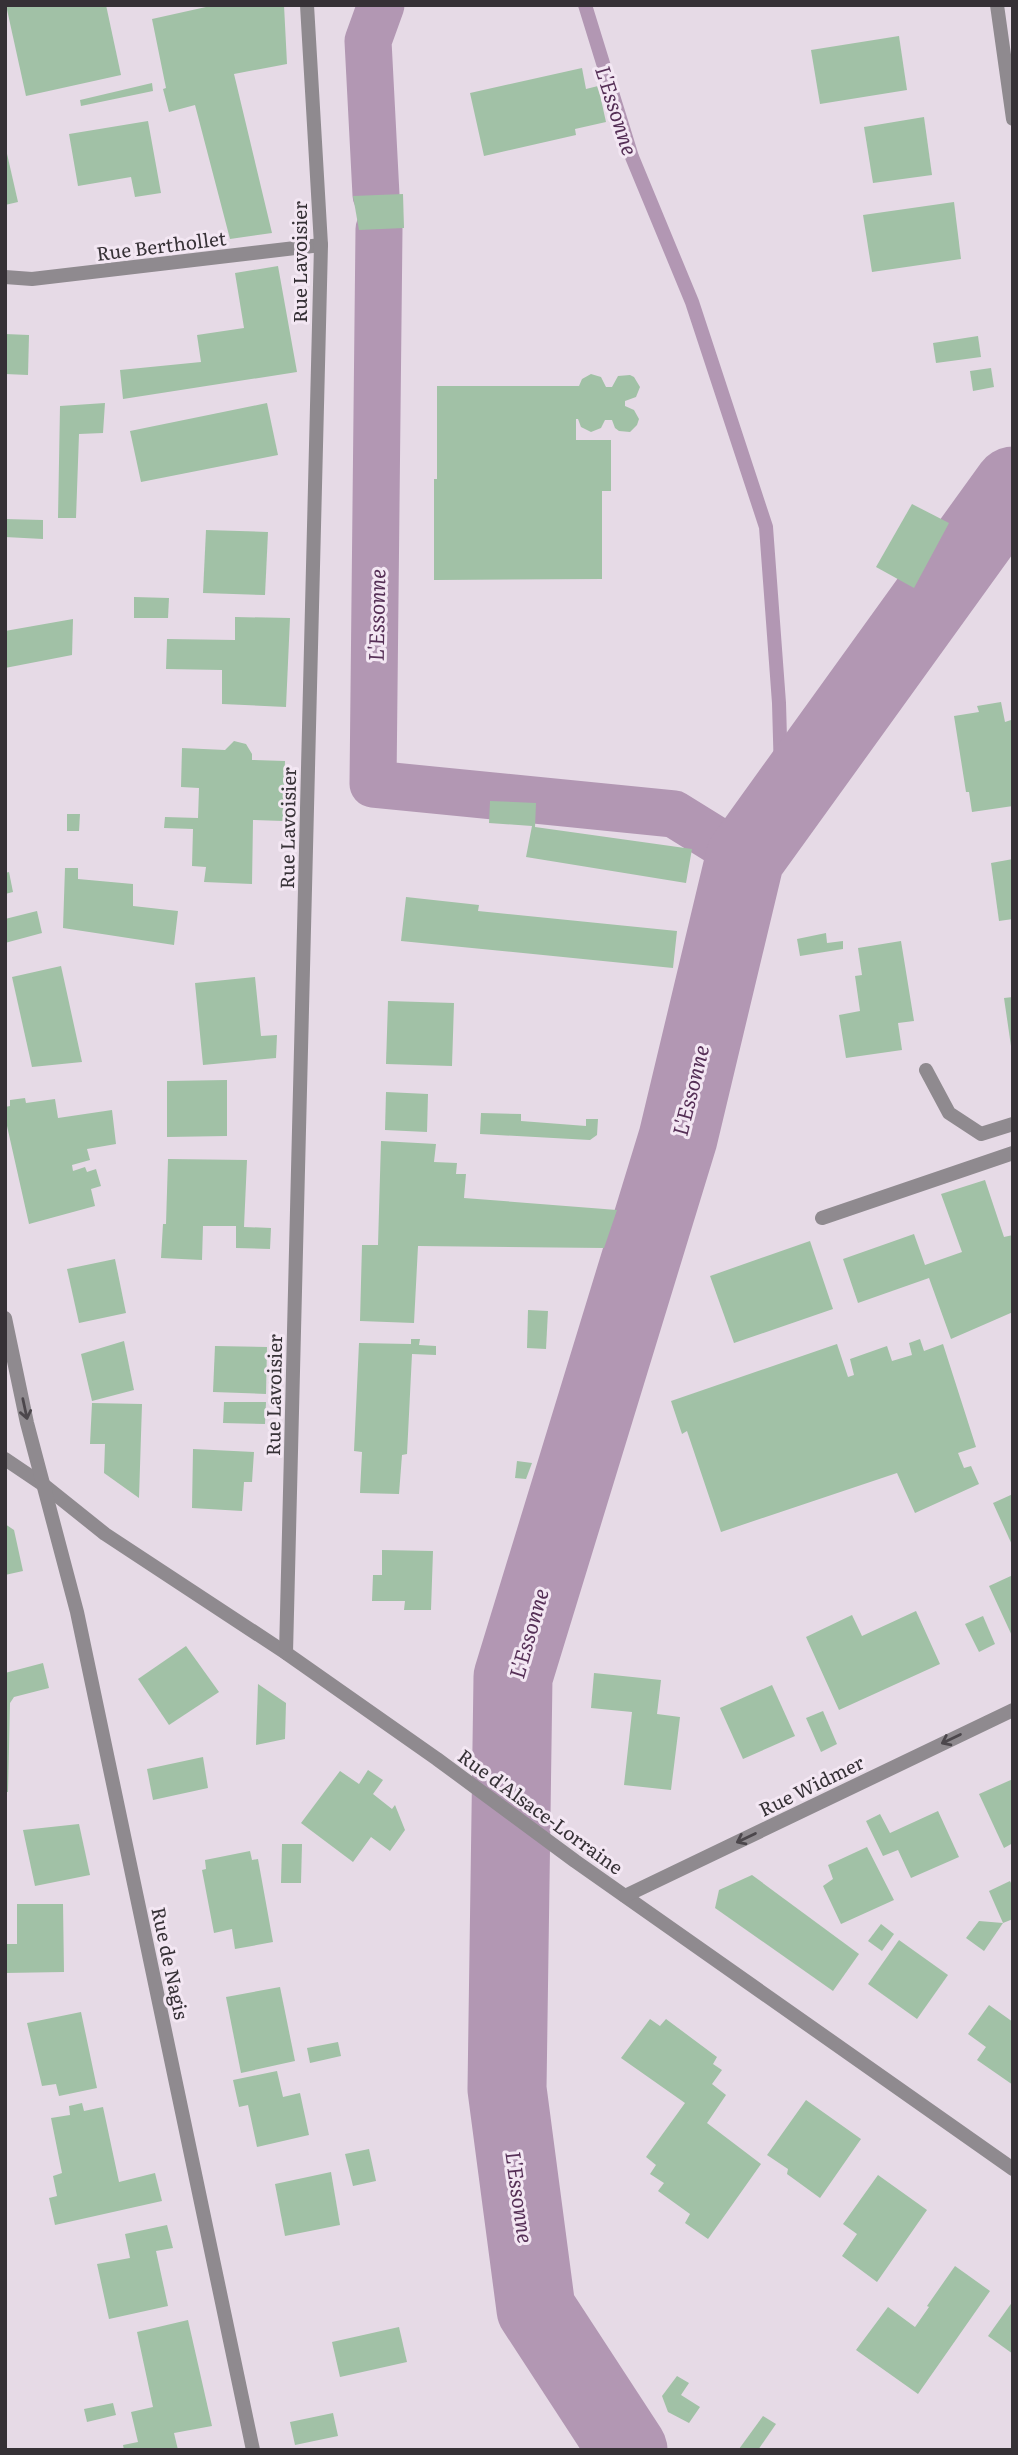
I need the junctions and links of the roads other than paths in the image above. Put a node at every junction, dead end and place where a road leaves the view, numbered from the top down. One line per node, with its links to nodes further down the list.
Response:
1 (307, 5): 4 (street, Rue Lavoisier)
2 (997, 5): 3 (street)
3 (1013, 119)
4 (321, 245): 5 (street, Rue Berthollet); 13 (street, Rue Lavoisier)
5 (5, 277)
6 (926, 1070): 7 (street)
7 (1013, 1124)
8 (1013, 1153): 9 (street)
9 (822, 1219)
10 (5, 1318): 12 (street, Rue de Nagis, one-way to 12)
11 (5, 1459): 12 (street, Rue d'Alsace-Lorraine)
12 (45, 1486): 13 (street, Rue d'Alsace-Lorraine); 17 (street, Rue de Nagis)
13 (286, 1653): 15 (street, Rue d'Alsace-Lorraine)
14 (1013, 1710): 15 (street, Rue Widmer, one-way to 15)
15 (625, 1896): 16 (street, Rue d'Alsace-Lorraine)
16 (1013, 2169)
17 (253, 2450)

